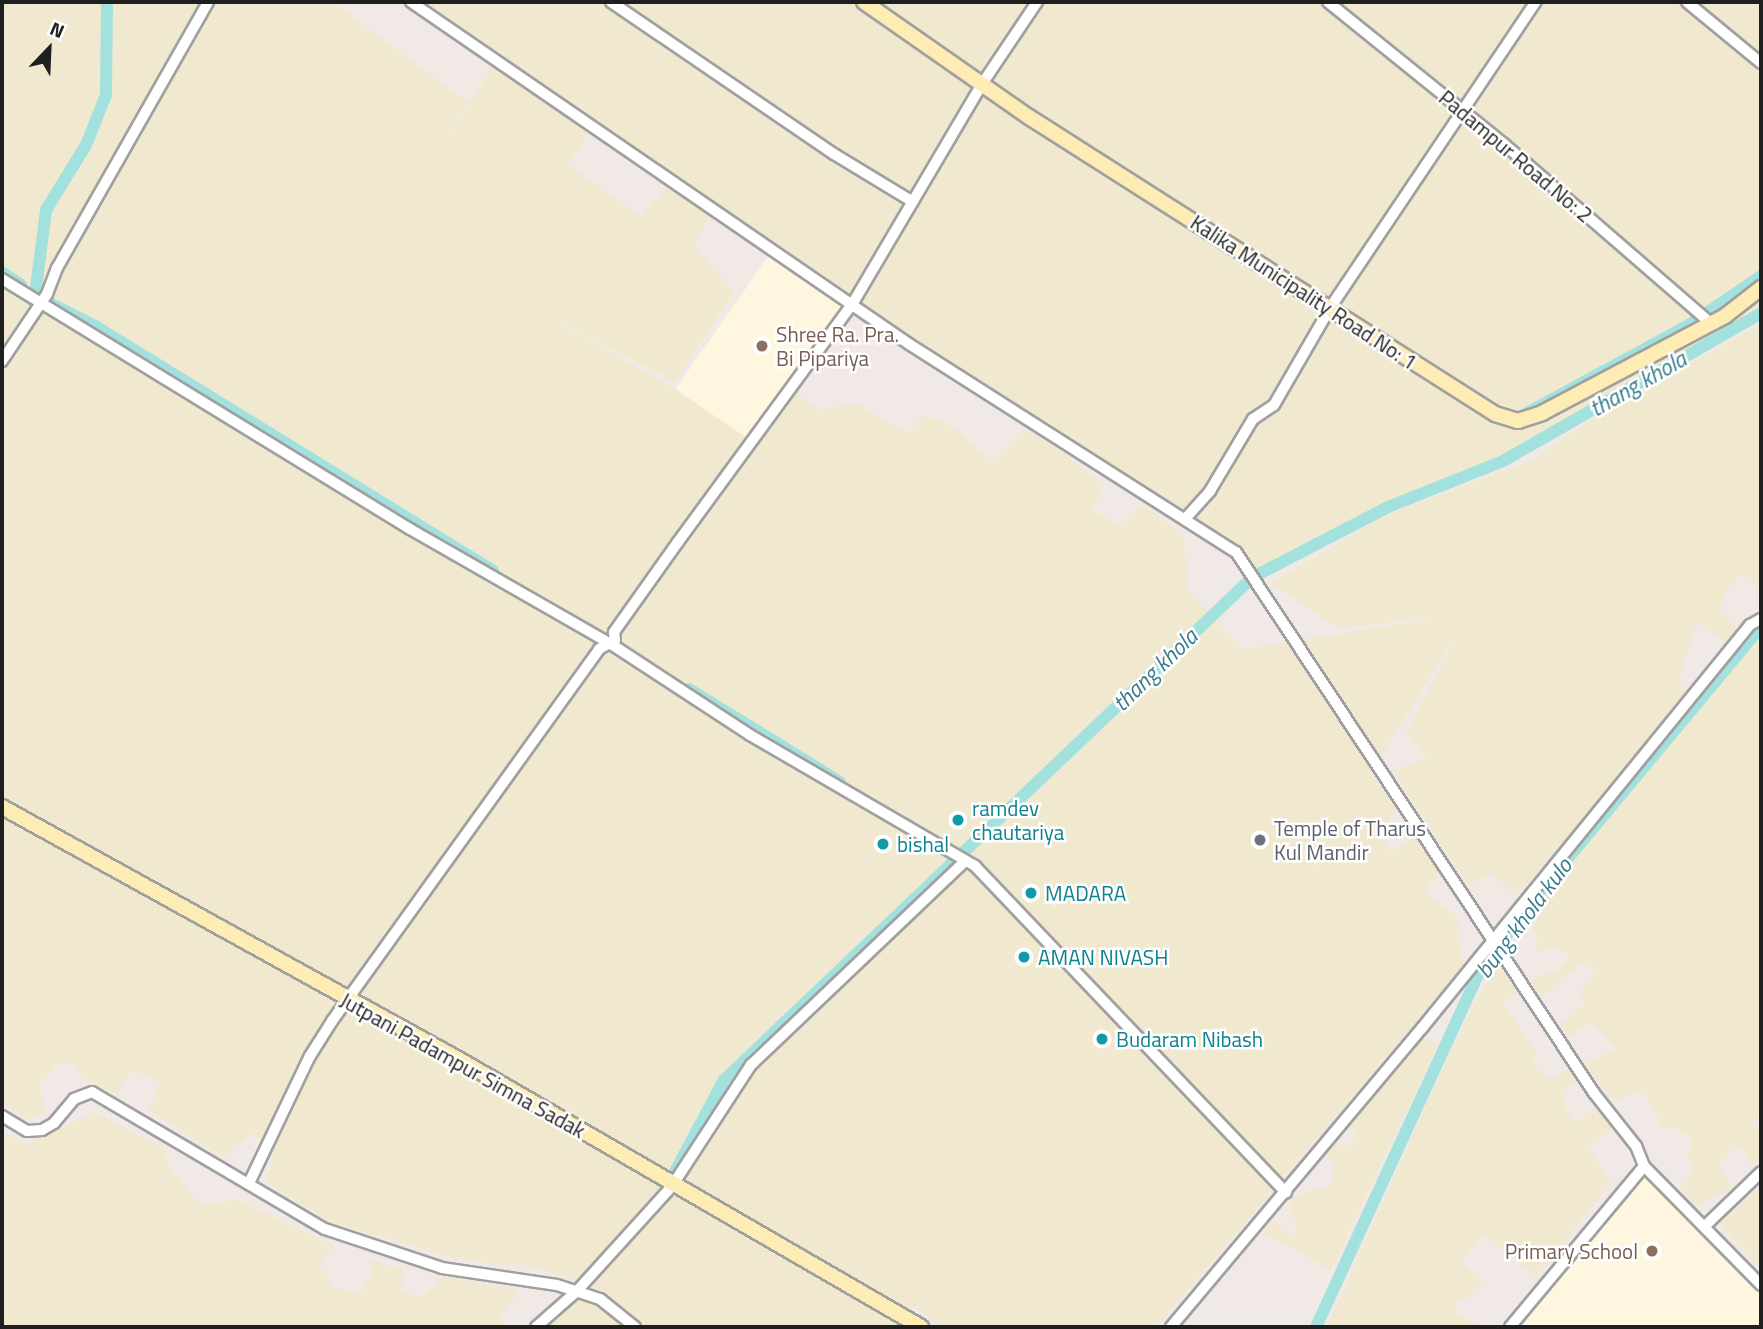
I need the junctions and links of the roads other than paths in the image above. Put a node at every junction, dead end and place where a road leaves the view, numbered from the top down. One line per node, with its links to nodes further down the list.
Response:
1 (208, 2): 15 (street)
2 (411, 2): 16 (street)
3 (611, 2): 12 (street)
4 (863, 2): 10 (street, Kalika Municipality Road No: 1)
5 (1037, 2): 10 (street)
6 (1328, 2): 11 (street, Padampur Road No: 2)
7 (1536, 2): 11 (street)
8 (1687, 2): 9 (street)
9 (1761, 63)
10 (982, 84): 12 (street); 17 (street, Kalika Municipality Road No: 1)
11 (1461, 111): 17 (street); 18 (street, Padampur Road No: 2)
12 (913, 202): 16 (street)
13 (2, 279): 15 (street)
14 (1761, 288): 18 (street, Kalika Municipality Road No: 1)
15 (44, 299): 19 (street); 22 (street)
16 (853, 303): 20 (street); 22 (street)
17 (1330, 308): 18 (street, Kalika Municipality Road No: 1); 20 (street)
18 (1706, 318)
19 (2, 361)
20 (1185, 519): 25 (street)
21 (1761, 620): 25 (street)
22 (612, 642): 24 (street); 26 (street)
23 (2, 807): 26 (street, Jutpani Padampur Simna Sadak)
24 (965, 861): 31 (street); 32 (street)
25 (1493, 939): 28 (street); 32 (street)
26 (350, 1001): 30 (street); 31 (street, Jutpani Padampur Simna Sadak)
27 (2, 1116): 30 (street)
28 (1644, 1166): 33 (street); 40 (street)
29 (1761, 1172): 33 (street)
30 (250, 1181): 35 (street)
31 (673, 1186): 35 (street); 38 (street, Jutpani Padampur Simna Sadak)
32 (1286, 1194): 39 (street)
33 (1706, 1225): 34 (street)
34 (1761, 1285)
35 (576, 1292): 36 (street); 37 (street)
36 (536, 1327)
37 (635, 1327)
38 (921, 1327)
39 (1171, 1327)
40 (1510, 1327)

